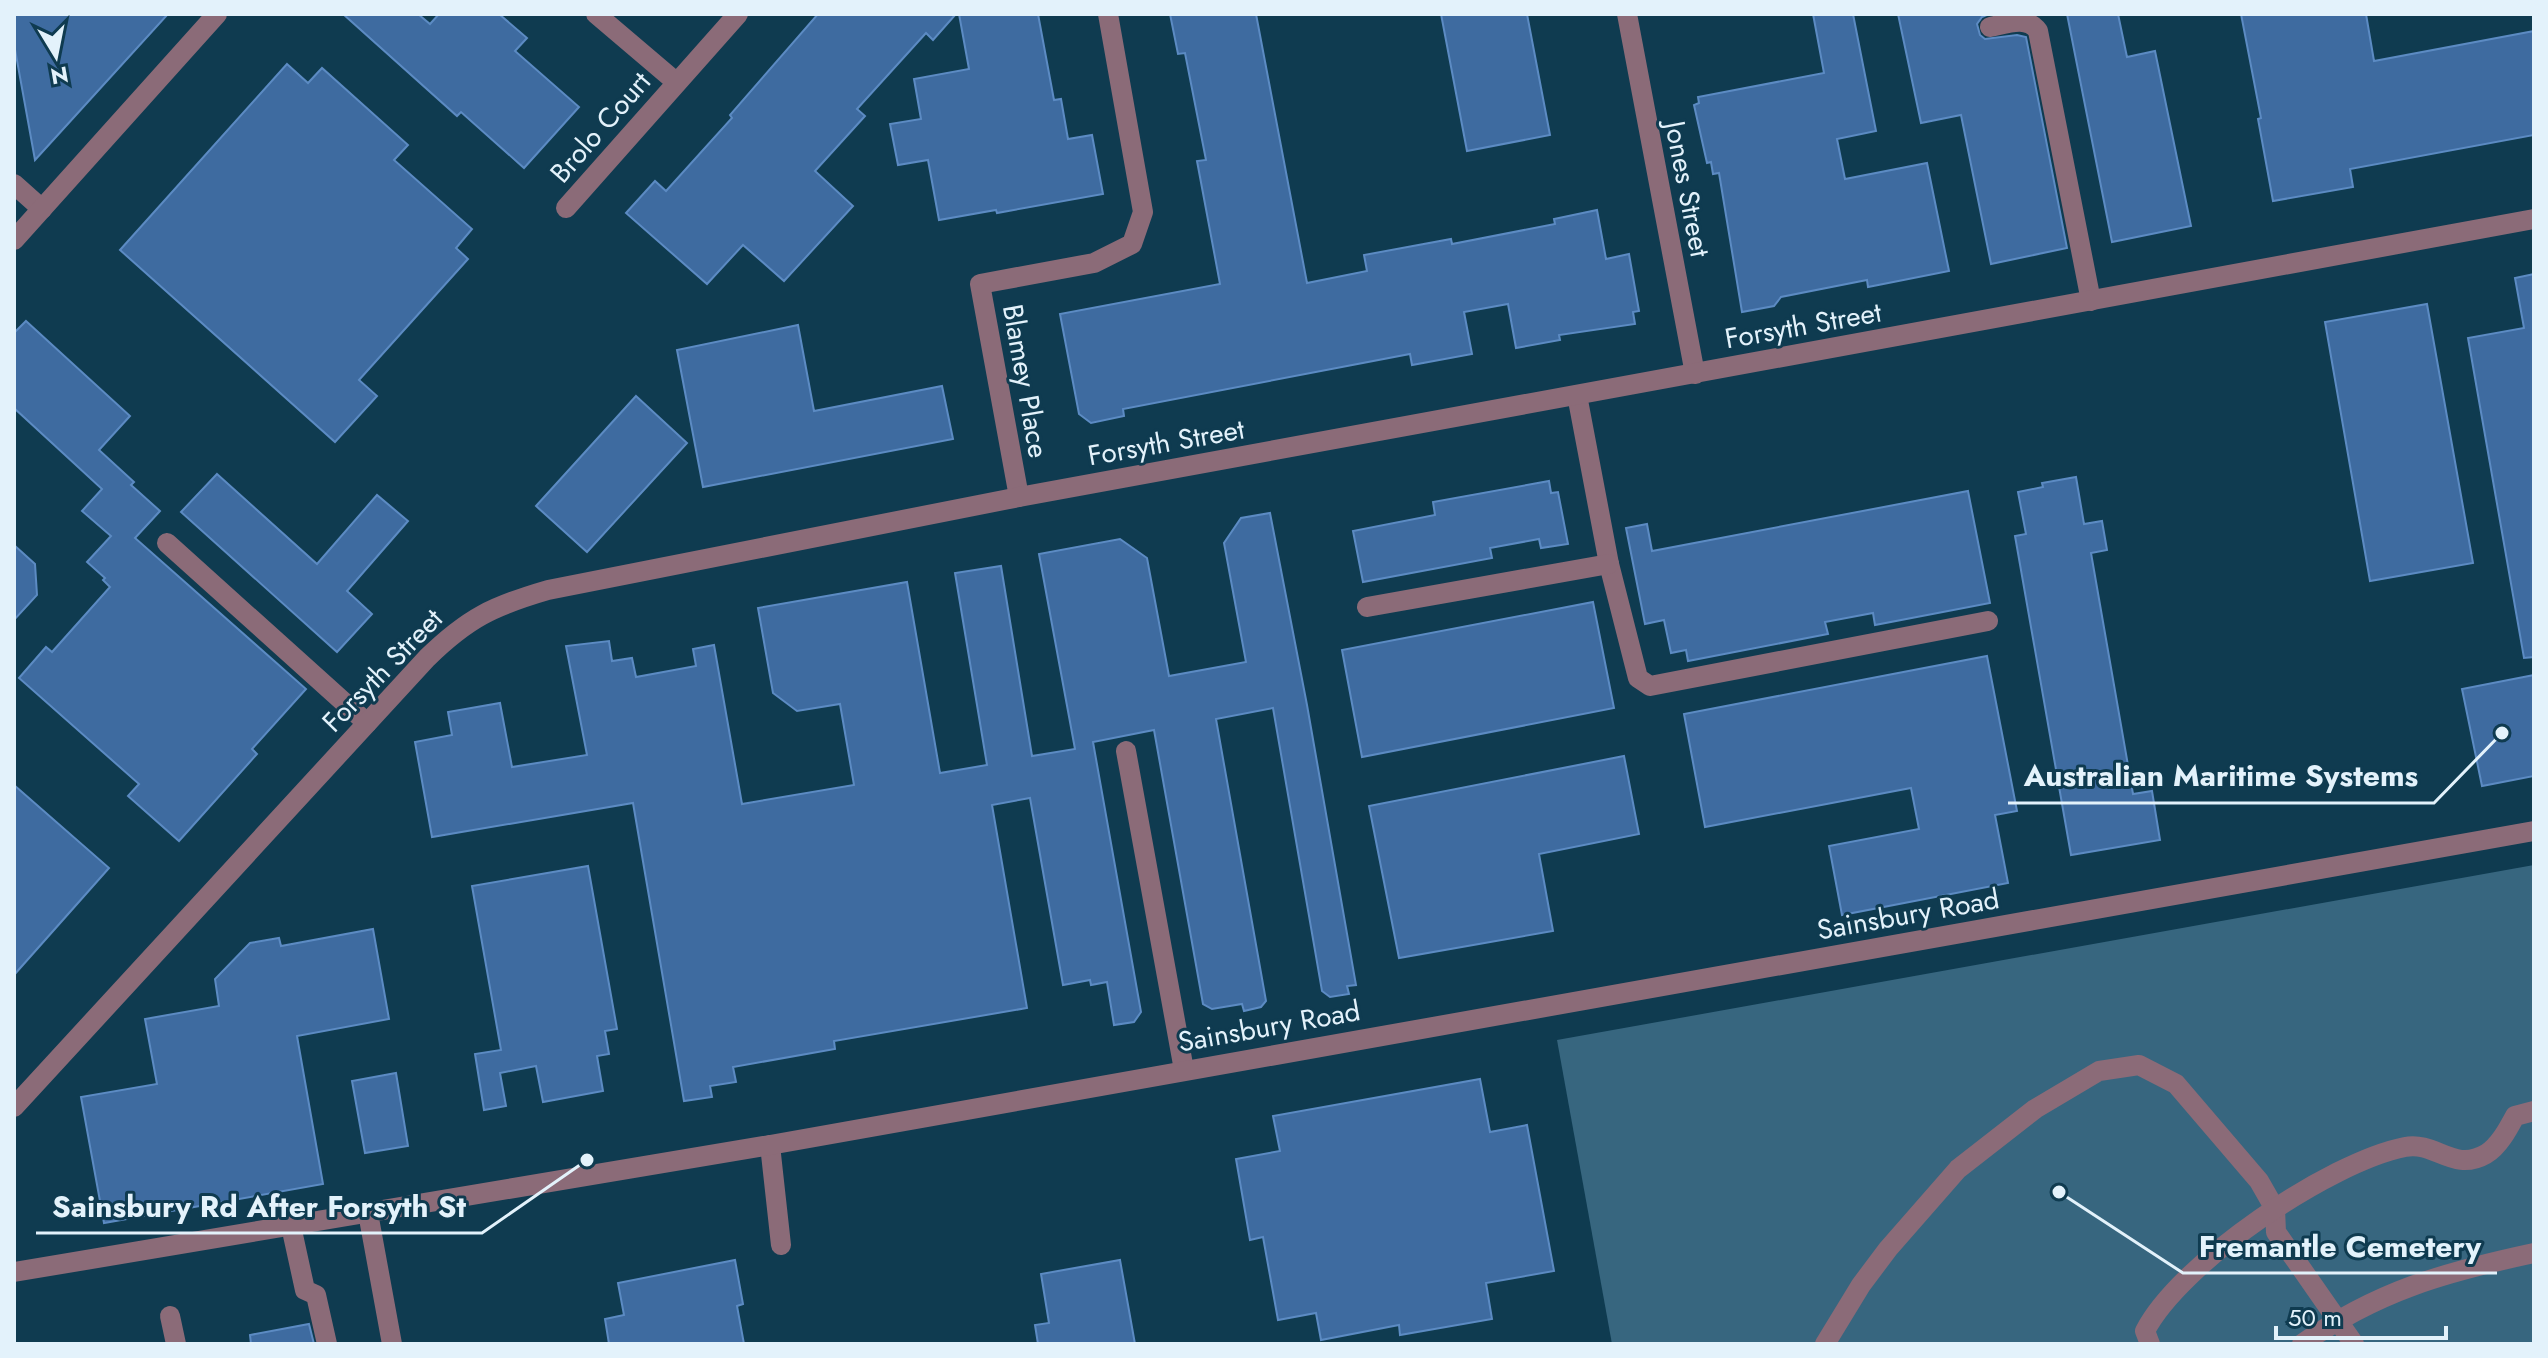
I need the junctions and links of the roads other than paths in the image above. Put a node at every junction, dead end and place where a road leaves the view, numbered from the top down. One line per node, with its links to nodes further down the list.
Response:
1 (217, 14): 10 (street)
2 (596, 14): 7 (street, Brolo Court)
3 (738, 14): 7 (street, Brolo Court)
4 (1108, 14): 16 (street, Blamey Place)
5 (1627, 14): 14 (street, Jones Street)
6 (1990, 27): 13 (street)
7 (676, 82): 9 (street, Brolo Court)
8 (14, 184): 10 (street)
9 (566, 208)
10 (42, 209): 12 (street)
11 (2534, 219): 13 (street, Forsyth Street)
12 (14, 240)
13 (2091, 301): 14 (street, Forsyth Street)
14 (1695, 374): 15 (street, Forsyth Street)
15 (1577, 395): 16 (street, Forsyth Street); 18 (street)
16 (1019, 497): 21 (street, Forsyth Street)
17 (167, 543): 21 (street)
18 (1609, 564): 19 (street); 20 (street)
19 (1367, 607)
20 (1988, 621)
21 (367, 723): 25 (street, Forsyth Street)
22 (1126, 751): 24 (street)
23 (2534, 831): 24 (street, Sainsbury Road)
24 (1184, 1070): 27 (street, Sainsbury Road)
25 (14, 1107)
26 (2534, 1111): 28 (street)
27 (770, 1145): 29 (street, Sainsbury Road); 31 (street)
28 (2275, 1209): 35 (street); 39 (street); 40 (street)
29 (368, 1213): 30 (street, Sainsbury Road); 38 (street)
30 (291, 1226): 33 (street, Sainsbury Road); 37 (street)
31 (781, 1245)
32 (2534, 1253): 35 (street)
33 (14, 1272)
34 (170, 1316): 36 (street)
35 (2337, 1319): 41 (street); 42 (street)
36 (176, 1344)
37 (327, 1344)
38 (392, 1344)
39 (1825, 1344)
40 (2150, 1344)
41 (2302, 1344)
42 (2354, 1344)

